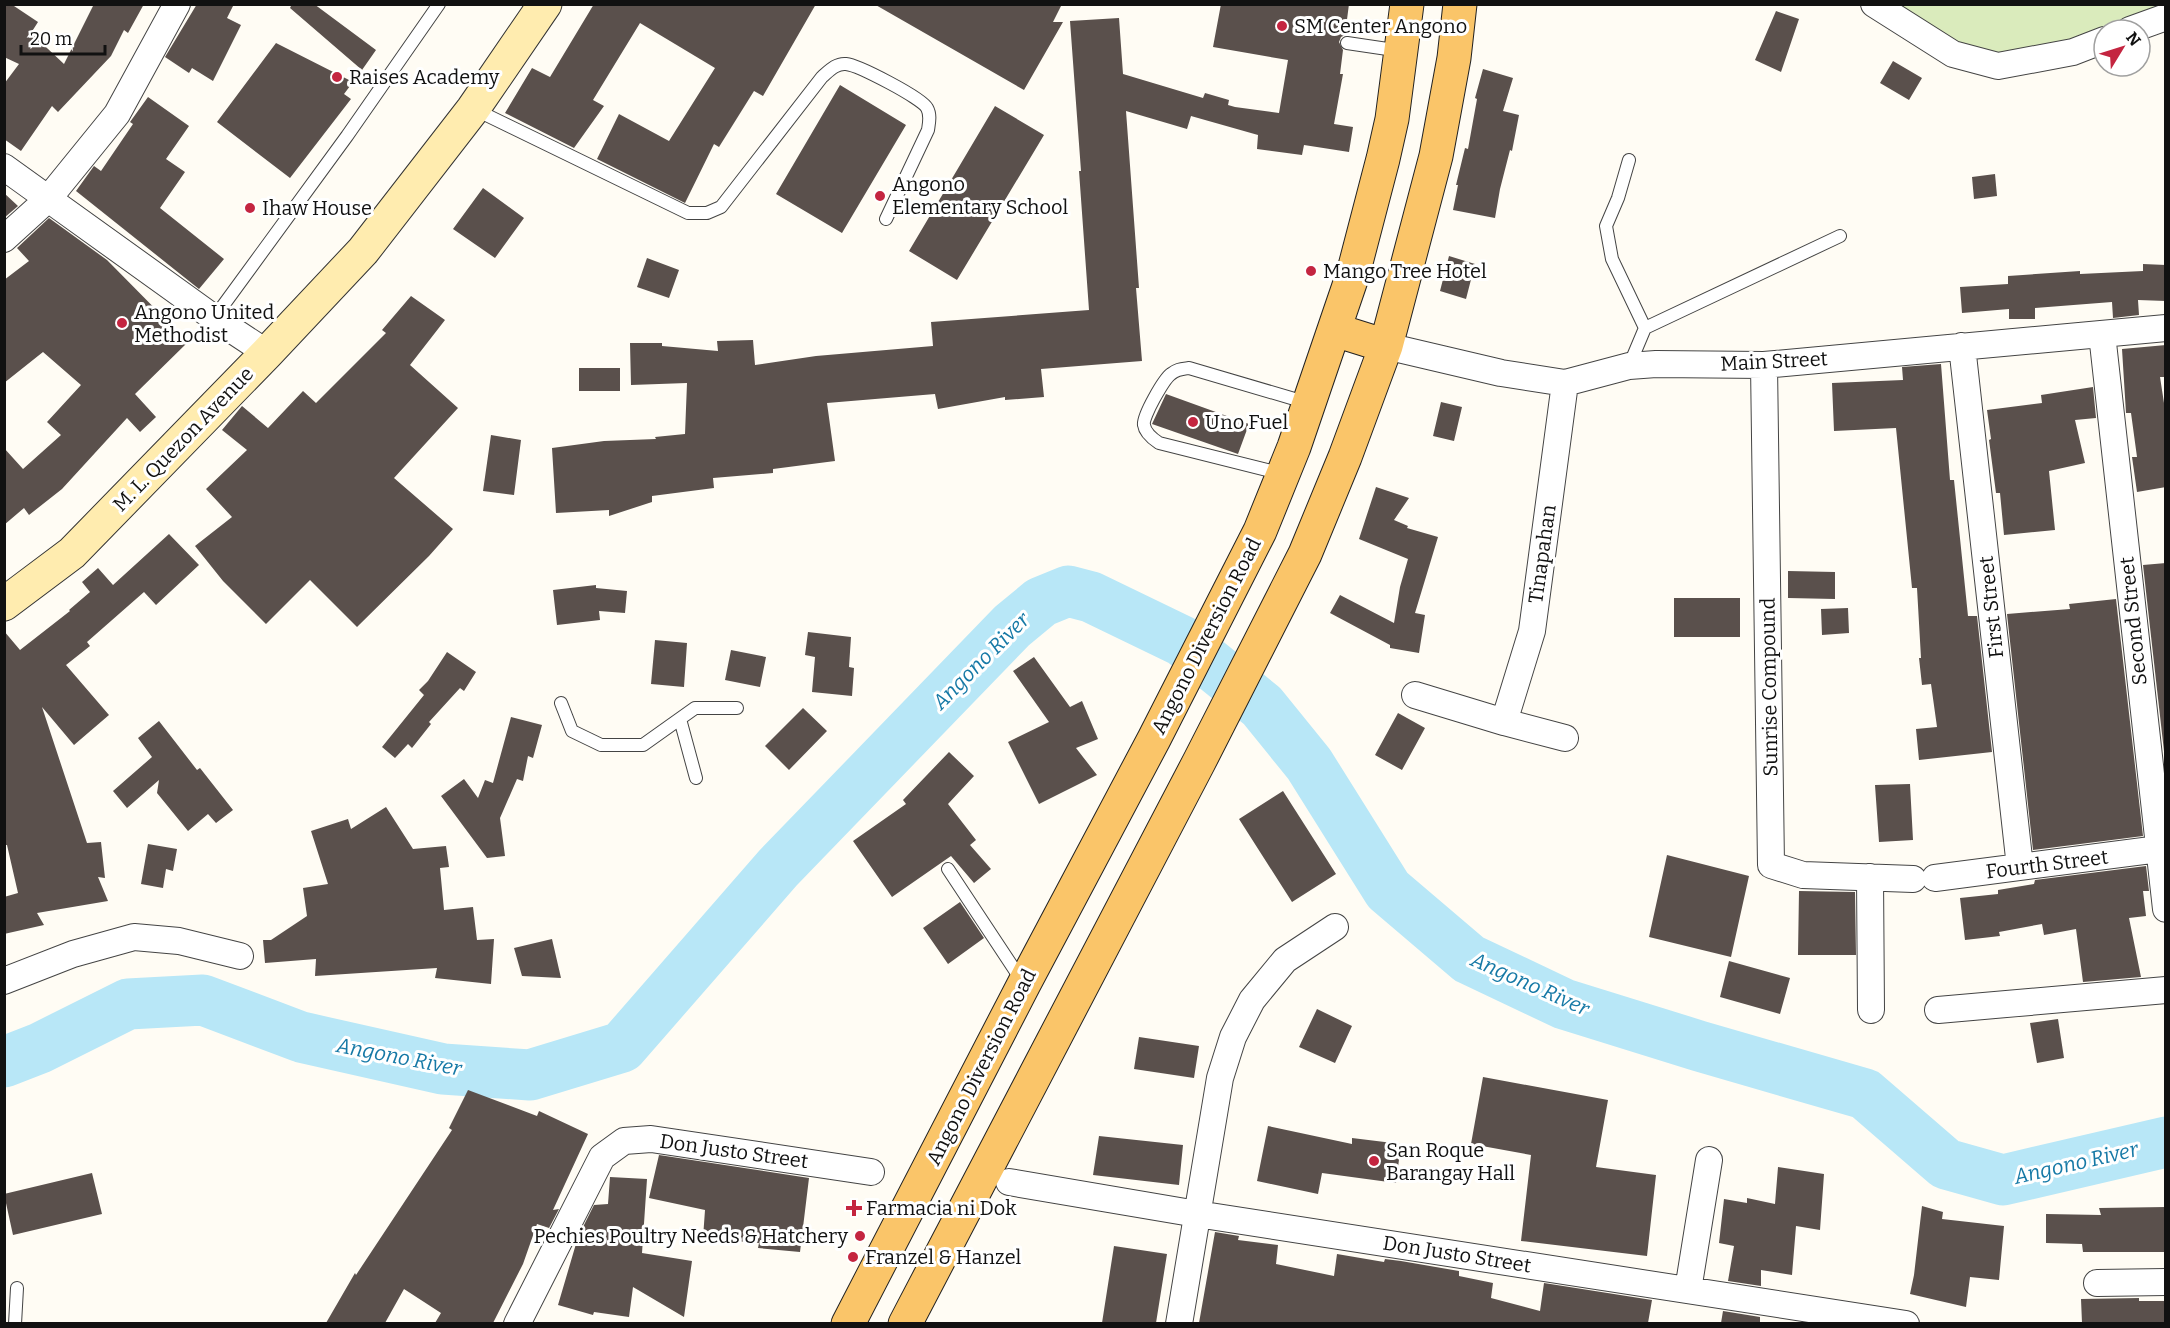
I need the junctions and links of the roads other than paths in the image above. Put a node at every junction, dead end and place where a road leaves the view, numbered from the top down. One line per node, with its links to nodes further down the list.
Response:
1 (177, 4): 14 (street)
2 (439, 4): 18 (lane)
3 (545, 4): 11 (main road, M. L. Quezon Avenue)
4 (1407, 4): 9 (main road, Angono Diversion Road)
5 (1460, 4): 10 (main road)
6 (1874, 4): 8 (street)
7 (1347, 43): 9 (lane)
8 (2092, 45)
9 (1402, 51): 10 (main road); 21 (main road, Angono Diversion Road)
10 (1454, 58): 23 (main road)
11 (473, 109): 15 (lane); 25 (main road, M. L. Quezon Avenue)
12 (1629, 160): 19 (lane)
13 (4, 167): 14 (street)
14 (48, 199): 17 (street); 18 (street)
15 (886, 219)
16 (1840, 236): 19 (lane)
17 (4, 239)
18 (214, 318): 25 (street)
19 (1645, 328): 27 (lane)
20 (2166, 328): 22 (street, Main Street)
21 (1335, 330): 23 (main road); 29 (main road, Angono Diversion Road)
22 (2102, 334): 24 (street, Main Street); 39 (street, Second Street)
23 (1386, 346): 28 (street, Main Street); 63 (main road)
24 (1962, 346): 26 (street, Main Street); 40 (street, First Street)
25 (267, 354): 31 (main road, M. L. Quezon Avenue)
26 (1764, 365): 27 (street, Main Street); 42 (street, Sunrise Compound)
27 (1629, 366): 28 (street, Main Street)
28 (1565, 382): 36 (street, Tinapahan)
29 (1309, 404): 30 (main road, Angono Diversion Road); 30 (lane)
30 (1283, 474): 48 (main road, Angono Diversion Road)
31 (4, 604)
32 (1415, 695): 36 (street)
33 (561, 703): 35 (lane)
34 (737, 708): 35 (lane)
35 (680, 719): 38 (lane)
36 (1504, 723): 37 (street)
37 (1565, 738)
38 (696, 778)
39 (2159, 849): 40 (street, Fourth Street); 44 (street, Second Street)
40 (2020, 867): 43 (street, Fourth Street)
41 (948, 869): 48 (lane)
42 (1870, 877): 43 (street, Sunrise Compound); 50 (street)
43 (1924, 878)
44 (2166, 909)
45 (1335, 927): 55 (street)
46 (240, 956): 47 (street)
47 (4, 981)
48 (1024, 984): 62 (main road, Angono Diversion Road)
49 (2166, 990): 51 (street)
50 (1871, 1010)
51 (1938, 1010)
52 (1709, 1160): 59 (street)
53 (871, 1172): 61 (street, Don Justo Street)
54 (1009, 1182): 55 (street, Don Justo Street)
55 (1197, 1214): 59 (street, Don Justo Street); 64 (street)
56 (2166, 1282): 57 (street)
57 (2097, 1283)
58 (17, 1288): 60 (lane)
59 (1688, 1290): 65 (street, Don Justo Street)
60 (15, 1323)
61 (517, 1323)
62 (848, 1323)
63 (905, 1323)
64 (1179, 1323)
65 (1906, 1323)

